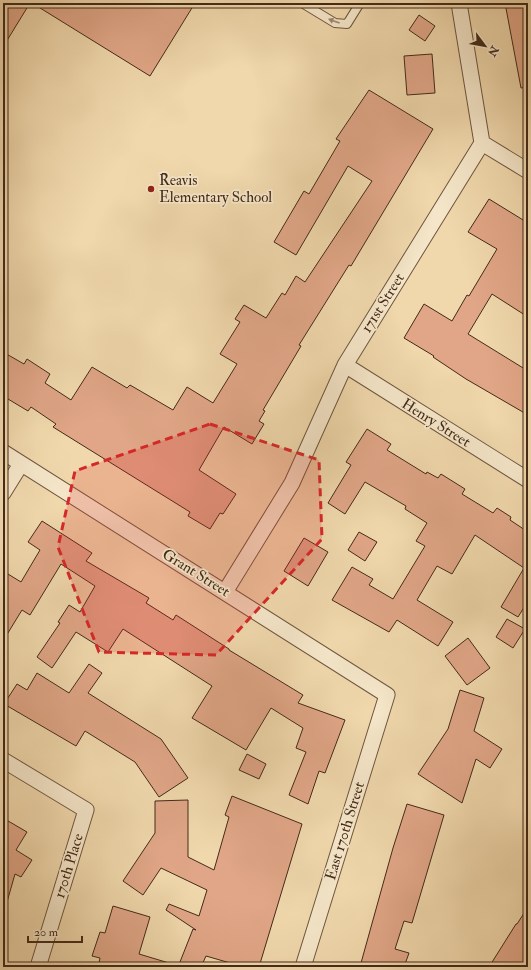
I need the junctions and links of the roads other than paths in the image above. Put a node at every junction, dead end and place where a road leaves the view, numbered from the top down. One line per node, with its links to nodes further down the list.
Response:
1 (302, 3): 2 (lane, one-way to 1)
2 (360, 3)
3 (459, 3): 4 (street)
4 (482, 144): 5 (street); 6 (street, 171st Street)
5 (528, 171)
6 (345, 365): 9 (street, Henry Street); 11 (street, 171st Street)
7 (3, 452): 8 (street, Grant Street)
8 (21, 464): 10 (street); 11 (street, Grant Street)
9 (528, 480)
10 (3, 493)
11 (225, 592): 12 (street, Grant Street)
12 (387, 695): 15 (street, East 170th Street)
13 (3, 760): 14 (street, 170th Place)
14 (38, 967)
15 (303, 967)

